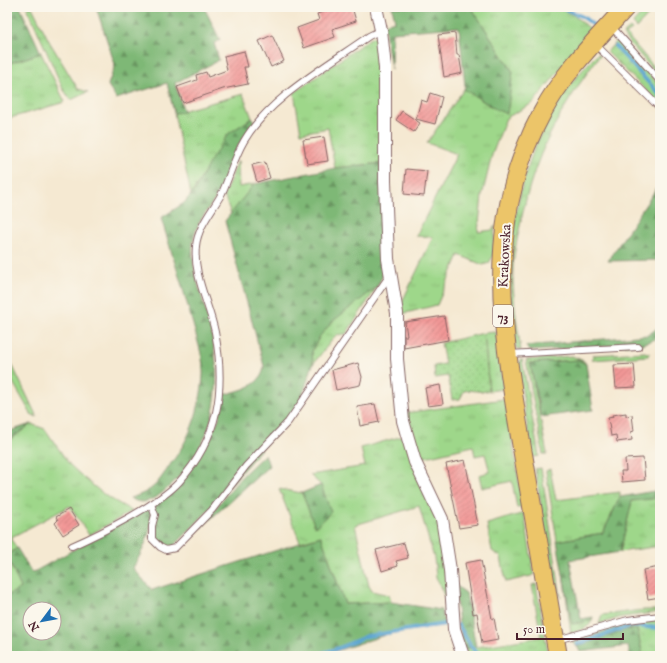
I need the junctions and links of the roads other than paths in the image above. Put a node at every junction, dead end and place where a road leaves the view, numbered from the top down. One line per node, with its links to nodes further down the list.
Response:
1 (376, 7): 4 (street)
2 (626, 7): 3 (main road, Krakowska / 73)
3 (610, 25): 5 (main road, Krakowska / 73); 6 (lane)
4 (381, 30): 8 (street); 11 (lane)
5 (594, 43): 7 (lane); 10 (main road, Krakowska / 73)
6 (660, 81)
7 (660, 108)
8 (391, 275): 11 (lane); 15 (street)
9 (638, 347): 10 (lane)
10 (508, 354): 14 (main road, Krakowska / 73)
11 (151, 504): 12 (lane)
12 (72, 546)
13 (660, 616): 14 (lane)
14 (557, 648)
15 (463, 656)

